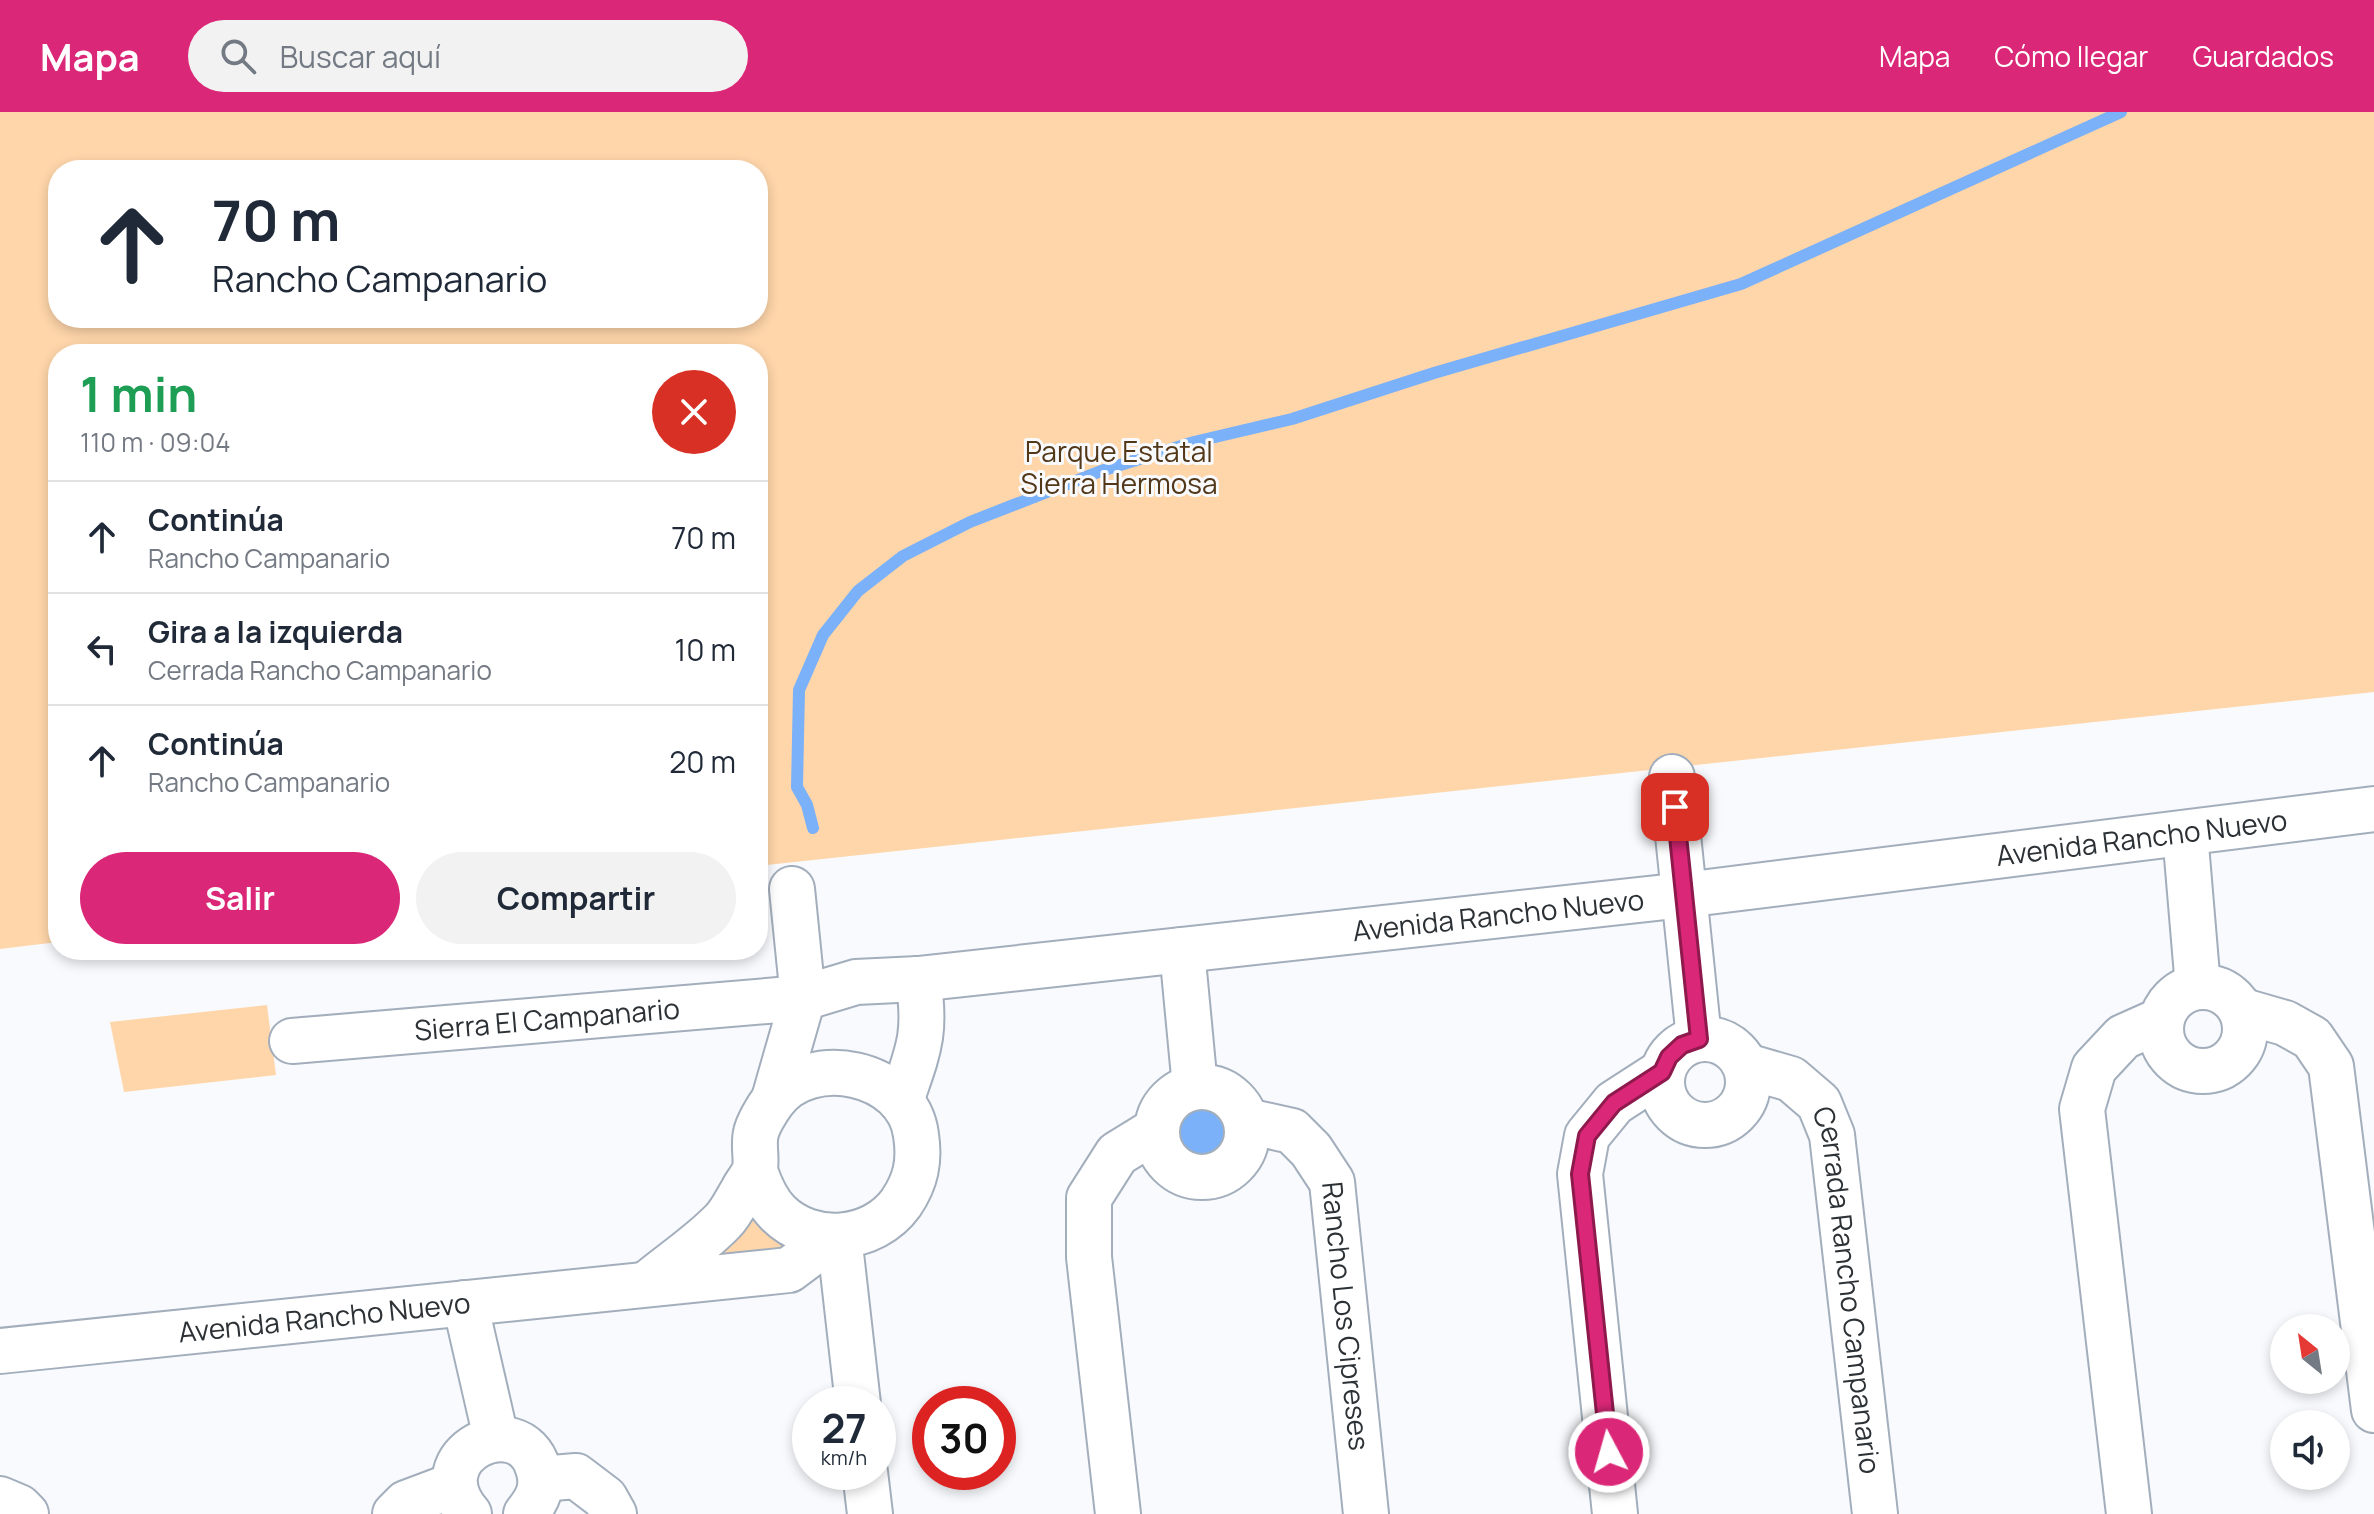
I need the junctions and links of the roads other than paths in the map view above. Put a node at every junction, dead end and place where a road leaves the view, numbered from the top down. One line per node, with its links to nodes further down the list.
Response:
1 (1672, 777): 5 (street)
2 (2365, 815): 3 (street, Avenida Rancho Nuevo)
3 (2185, 833): 5 (street, Avenida Rancho Nuevo); 8 (street)
4 (792, 889): 9 (street)
5 (1684, 895): 6 (street, Avenida Rancho Nuevo); 12 (street)
6 (1182, 950): 7 (street, Avenida Rancho Nuevo); 16 (street)
7 (918, 979): 9 (street, Avenida Rancho Nuevo); 18 (street)
8 (2198, 987): 10 (street); 11 (street)
9 (803, 998): 13 (street, Sierra El Campanario); 17 (street)
10 (2243, 1011): 11 (street); 27 (street)
11 (2161, 1020): 41 (street)
12 (1699, 1039): 14 (street); 15 (street)
13 (292, 1041)
14 (1746, 1066): 15 (street); 40 (street, Cerrada Rancho Campanario)
15 (1662, 1072): 39 (street)
16 (1195, 1087): 19 (street); 20 (street)
17 (774, 1099): 18 (street); 21 (street)
18 (901, 1101): 22 (street)
19 (1247, 1121): 20 (street); 38 (street, Rancho Los Cipreses)
20 (1156, 1130): 37 (street)
21 (755, 1171): 22 (street); 23 (street)
22 (830, 1236): 23 (street, Avenida Rancho Nuevo); 26 (street)
23 (648, 1283): 24 (street, Avenida Rancho Nuevo)
24 (465, 1303): 25 (street, Avenida Rancho Nuevo); 28 (street)
25 (0, 1351)
26 (855, 1386)
27 (2374, 1410)
28 (496, 1438): 30 (street); 32 (street)
29 (867, 1490): 36 (street)
30 (534, 1496): 35 (street)
31 (0, 1499): 33 (street)
32 (462, 1499): 34 (street)
33 (26, 1514)
34 (395, 1514)
35 (614, 1514)
36 (870, 1514)
37 (1118, 1514)
38 (1366, 1514)
39 (1615, 1514)
40 (1875, 1514)
41 (2129, 1514)

